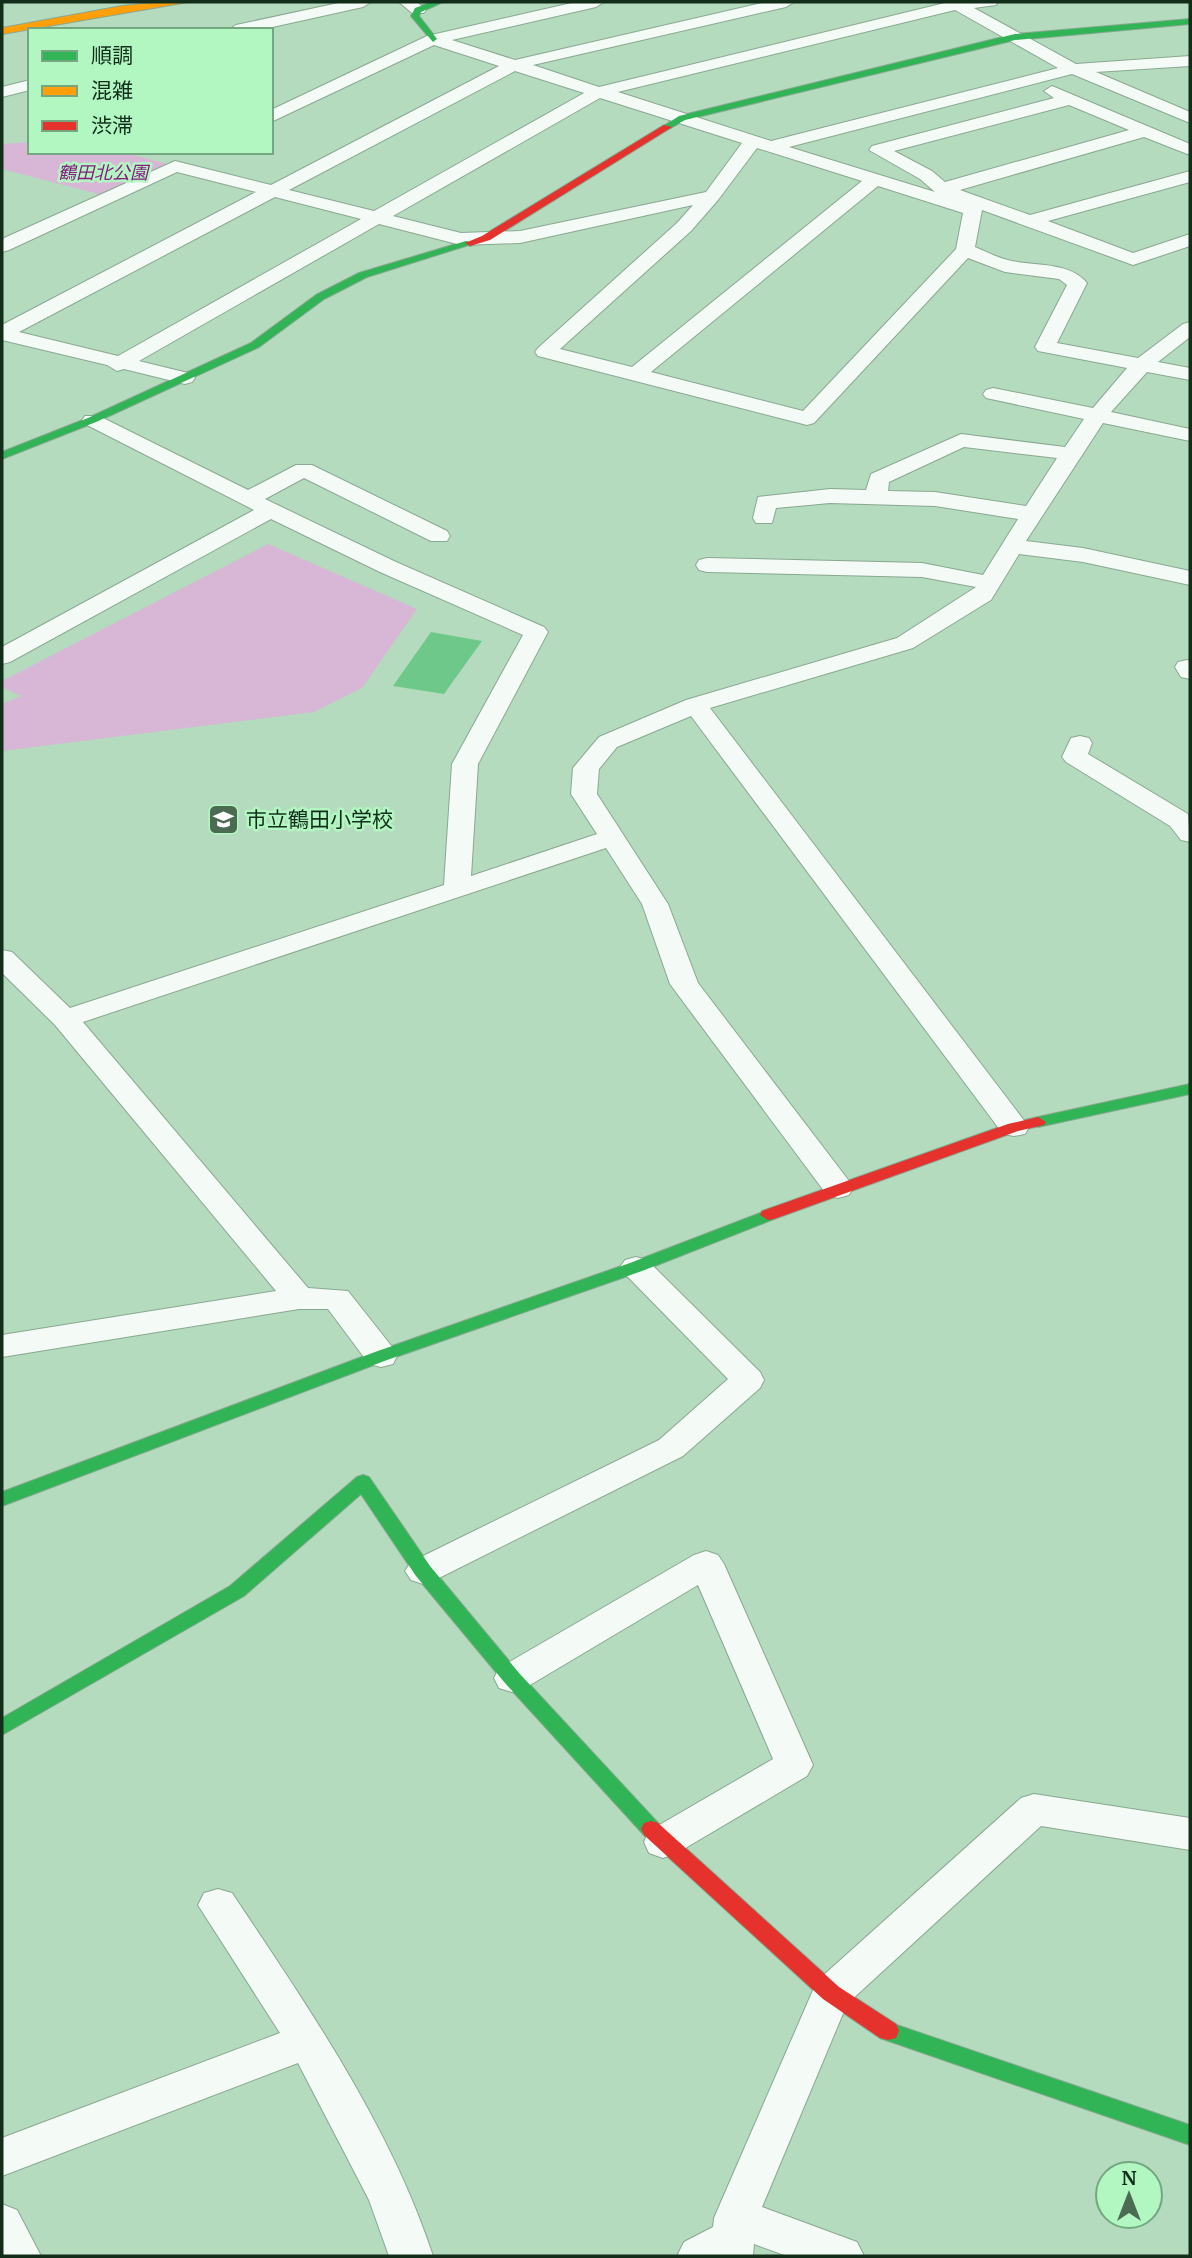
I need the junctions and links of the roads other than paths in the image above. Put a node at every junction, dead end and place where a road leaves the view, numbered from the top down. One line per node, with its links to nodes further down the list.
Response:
1 (184, 2): 13 (street)
2 (363, 2): 12 (street)
3 (439, 2): 9 (street)
4 (529, 2): 10 (street)
5 (596, 2): 10 (street)
6 (786, 2): 17 (street)
7 (990, 2): 8 (street)
8 (954, 3): 14 (street); 22 (street)
9 (413, 6): 15 (street)
10 (549, 12): 15 (street)
11 (1190, 21): 14 (street)
12 (245, 28)
13 (2, 31)
14 (1015, 37): 18 (street); 25 (street)
15 (433, 38): 17 (street); 24 (street)
16 (1190, 61): 18 (street)
17 (513, 65): 22 (street); 34 (street)
18 (1073, 69): 19 (street); 26 (street)
19 (1028, 81): 23 (street); 28 (street)
20 (28, 86): 21 (street)
21 (2, 92)
22 (598, 92): 25 (street); 37 (street)
23 (1071, 99): 27 (street); 35 (street)
24 (273, 116)
25 (682, 118): 28 (street); 39 (street)
26 (1190, 118)
27 (1145, 131): 29 (street); 35 (street)
28 (762, 144): 33 (street); 36 (street)
29 (1190, 150)
30 (198, 154): 31 (street)
31 (175, 166): 34 (street); 41 (street)
32 (1190, 176): 38 (street)
33 (876, 179): 35 (street); 47 (street)
34 (273, 191): 37 (street); 44 (street)
35 (935, 193): 38 (street); 42 (street)
36 (712, 196): 39 (street); 47 (street)
37 (375, 217): 39 (street); 45 (street)
38 (1030, 221): 40 (street)
39 (486, 238): 49 (street)
40 (1190, 240)
41 (2, 246)
42 (965, 250): 46 (street); 47 (street)
43 (1190, 328): 46 (street)
44 (2, 334): 45 (street)
45 (119, 364): 49 (street)
46 (1144, 365): 48 (street); 51 (street)
47 (636, 374)
48 (1190, 374)
49 (184, 378): 52 (street)
50 (993, 394): 51 (street)
51 (1098, 414): 53 (street); 54 (street)
52 (92, 420): 55 (street); 57 (street)
53 (1190, 435)
54 (1072, 454): 56 (street); 59 (street)
55 (2, 456)
56 (876, 497): 59 (street); 60 (street)
57 (248, 499): 58 (street); 63 (street)
58 (271, 510): 63 (street); 66 (street)
59 (1032, 514): 61 (street)
60 (764, 518)
61 (1012, 547): 64 (street); 65 (street)
62 (707, 565): 65 (street)
63 (388, 567): 71 (street)
64 (1190, 578)
65 (990, 583): 67 (street)
66 (2, 657)
67 (695, 705): 70 (street); 75 (street)
68 (1080, 743): 69 (street)
69 (1190, 834)
70 (611, 838): 71 (street); 76 (street)
71 (457, 889): 73 (street)
72 (2, 958): 73 (street)
73 (65, 1019): 78 (street)
74 (1190, 1089): 75 (street)
75 (1014, 1127): 76 (street)
76 (838, 1188): 77 (street)
77 (636, 1267): 80 (street); 82 (street)
78 (299, 1298): 79 (street); 80 (street)
79 (2, 1346)
80 (381, 1356): 81 (street)
81 (2, 1499)
82 (423, 1571): 83 (street); 84 (street)
83 (512, 1678): 86 (street); 86 (street)
84 (2, 1727)
85 (1190, 1834): 88 (street)
86 (663, 1842): 88 (street)
87 (218, 1905): 89 (street)
88 (831, 1993): 90 (street); 93 (street)
89 (308, 2041): 91 (street); 95 (street)
90 (1190, 2135)
91 (2, 2157)
92 (2, 2224): 94 (street)
93 (725, 2242): 96 (street)
94 (19, 2256)
95 (411, 2256)
96 (842, 2256)

